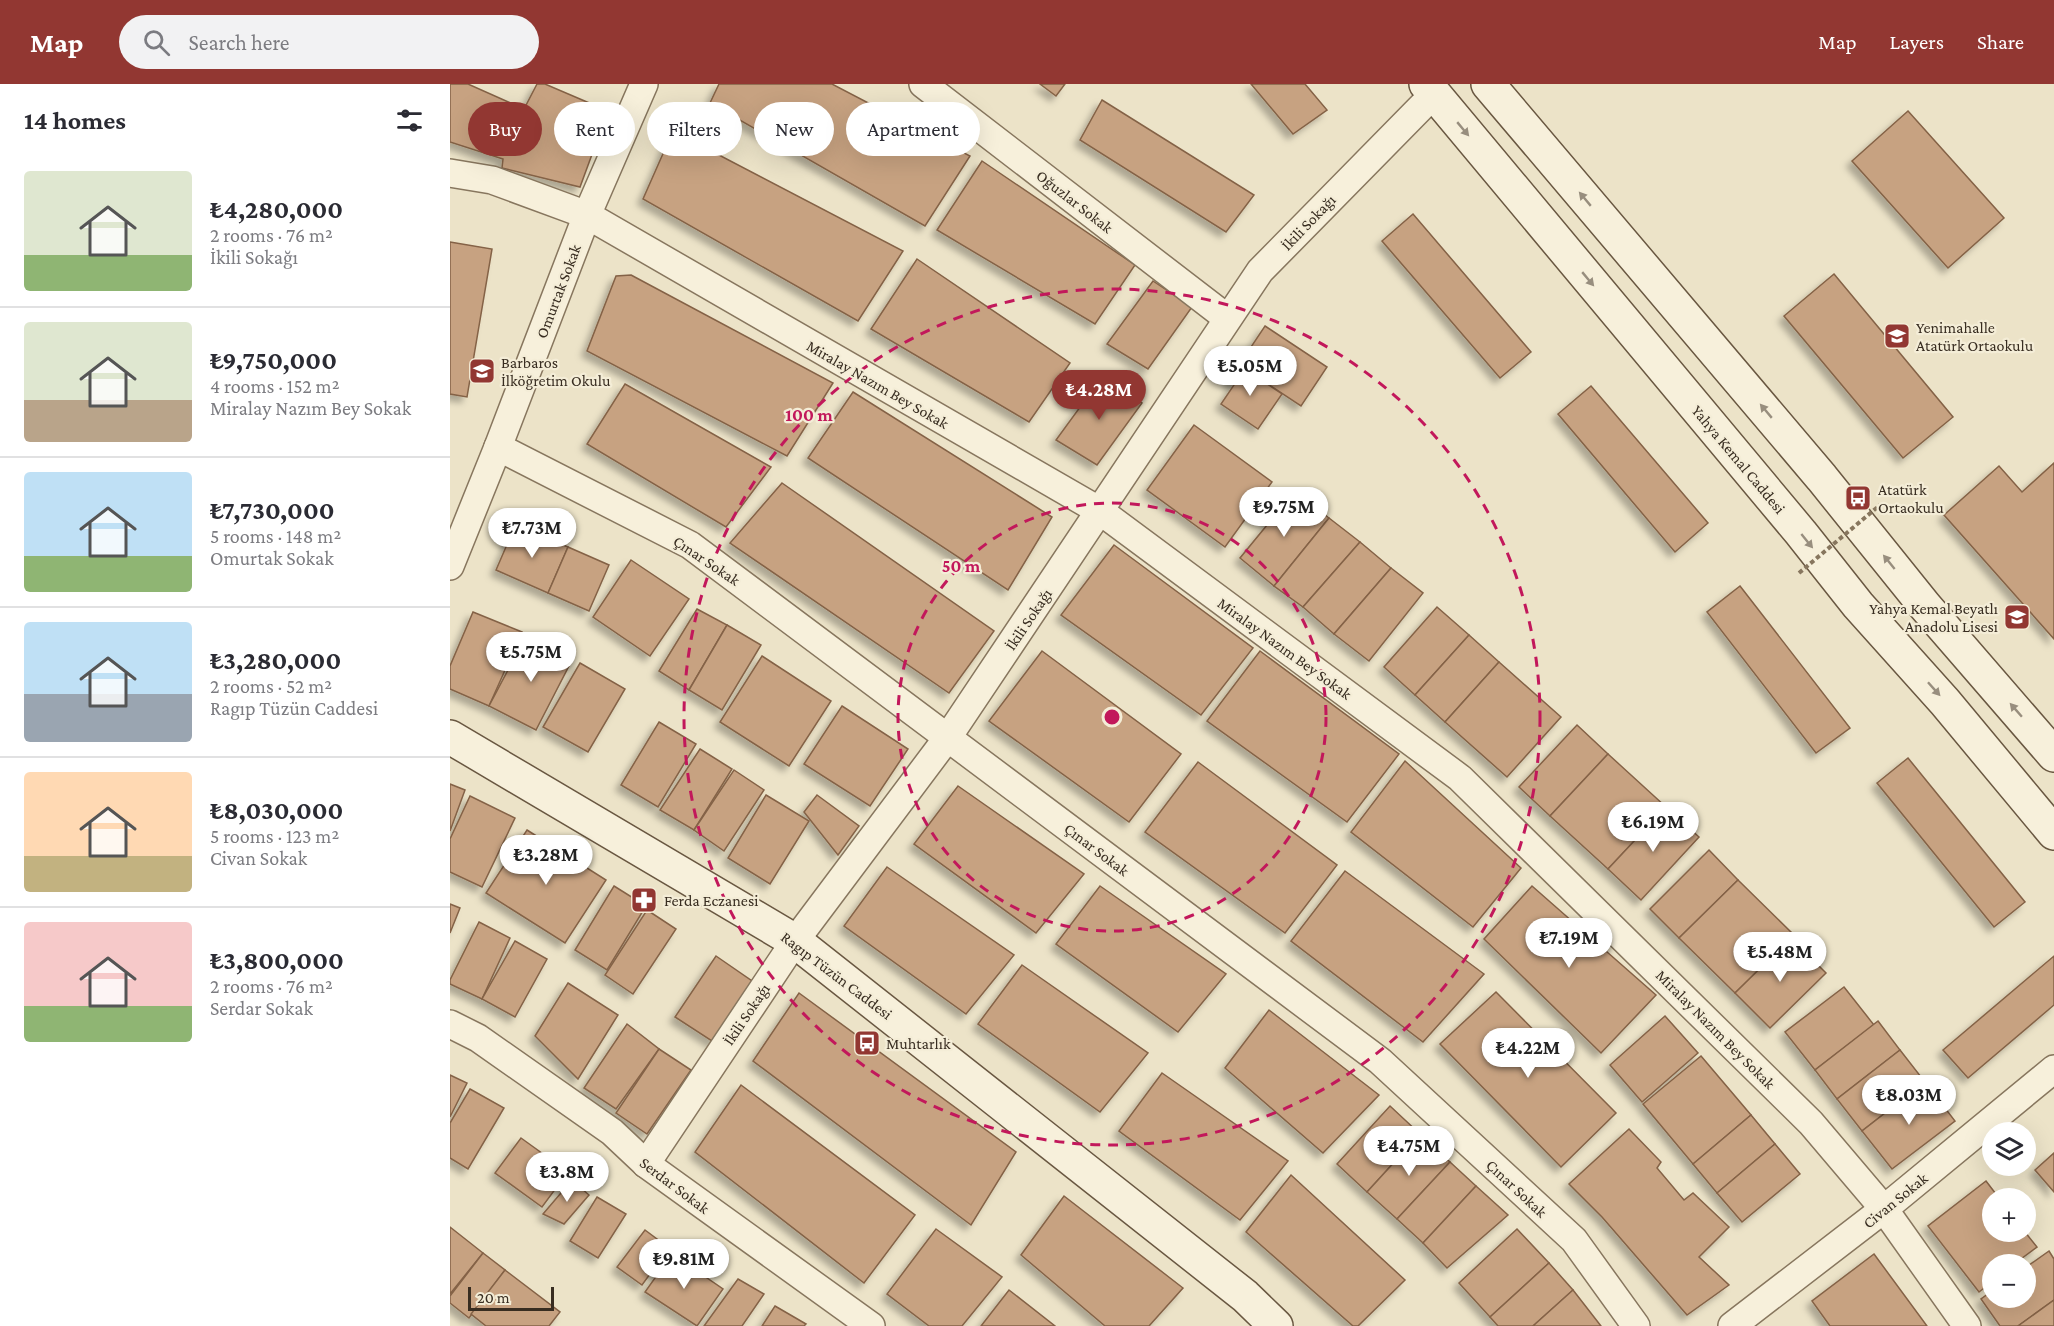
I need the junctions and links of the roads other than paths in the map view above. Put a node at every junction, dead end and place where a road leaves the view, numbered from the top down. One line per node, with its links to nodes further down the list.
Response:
1 (644, 84): 6 (street, Omurtak Sokak)
2 (923, 84): 7 (street, Oğuzlar Sokak)
3 (1488, 84): 13 (main road, one-way to 3)
4 (1430, 89): 7 (street, İkili Sokağı); 14 (main road, Yahya Kemal Caddesi, one-way to 14)
5 (450, 173): 6 (street, Miralay Nazım Bey Sokak)
6 (587, 215): 8 (street, Omurtak Sokak); 9 (street, Miralay Nazım Bey Sokak)
7 (1227, 318): 9 (street, İkili Sokağı)
8 (498, 447): 10 (street, Omurtak Sokak); 12 (street, Çınar Sokak)
9 (1100, 512): 12 (street, İkili Sokağı); 19 (street, Miralay Nazım Bey Sokak)
10 (450, 566)
11 (450, 737): 15 (main road, Ragıp Tüzün Caddesi)
12 (948, 738): 15 (street, İkili Sokağı); 22 (street, Çınar Sokak)
13 (2054, 755)
14 (2054, 833)
15 (795, 941): 18 (street, İkili Sokağı); 21 (main road, Ragıp Tüzün Caddesi)
16 (450, 1024): 18 (street, Serdar Sokak)
17 (2054, 1069): 19 (street, Civan Sokak)
18 (646, 1164): 20 (street, Serdar Sokak)
19 (1884, 1209): 23 (street, Civan Sokak); 24 (street, Miralay Nazım Bey Sokak)
20 (871, 1326)
21 (1276, 1326)
22 (1636, 1326)
23 (1732, 1326)
24 (1967, 1326)

